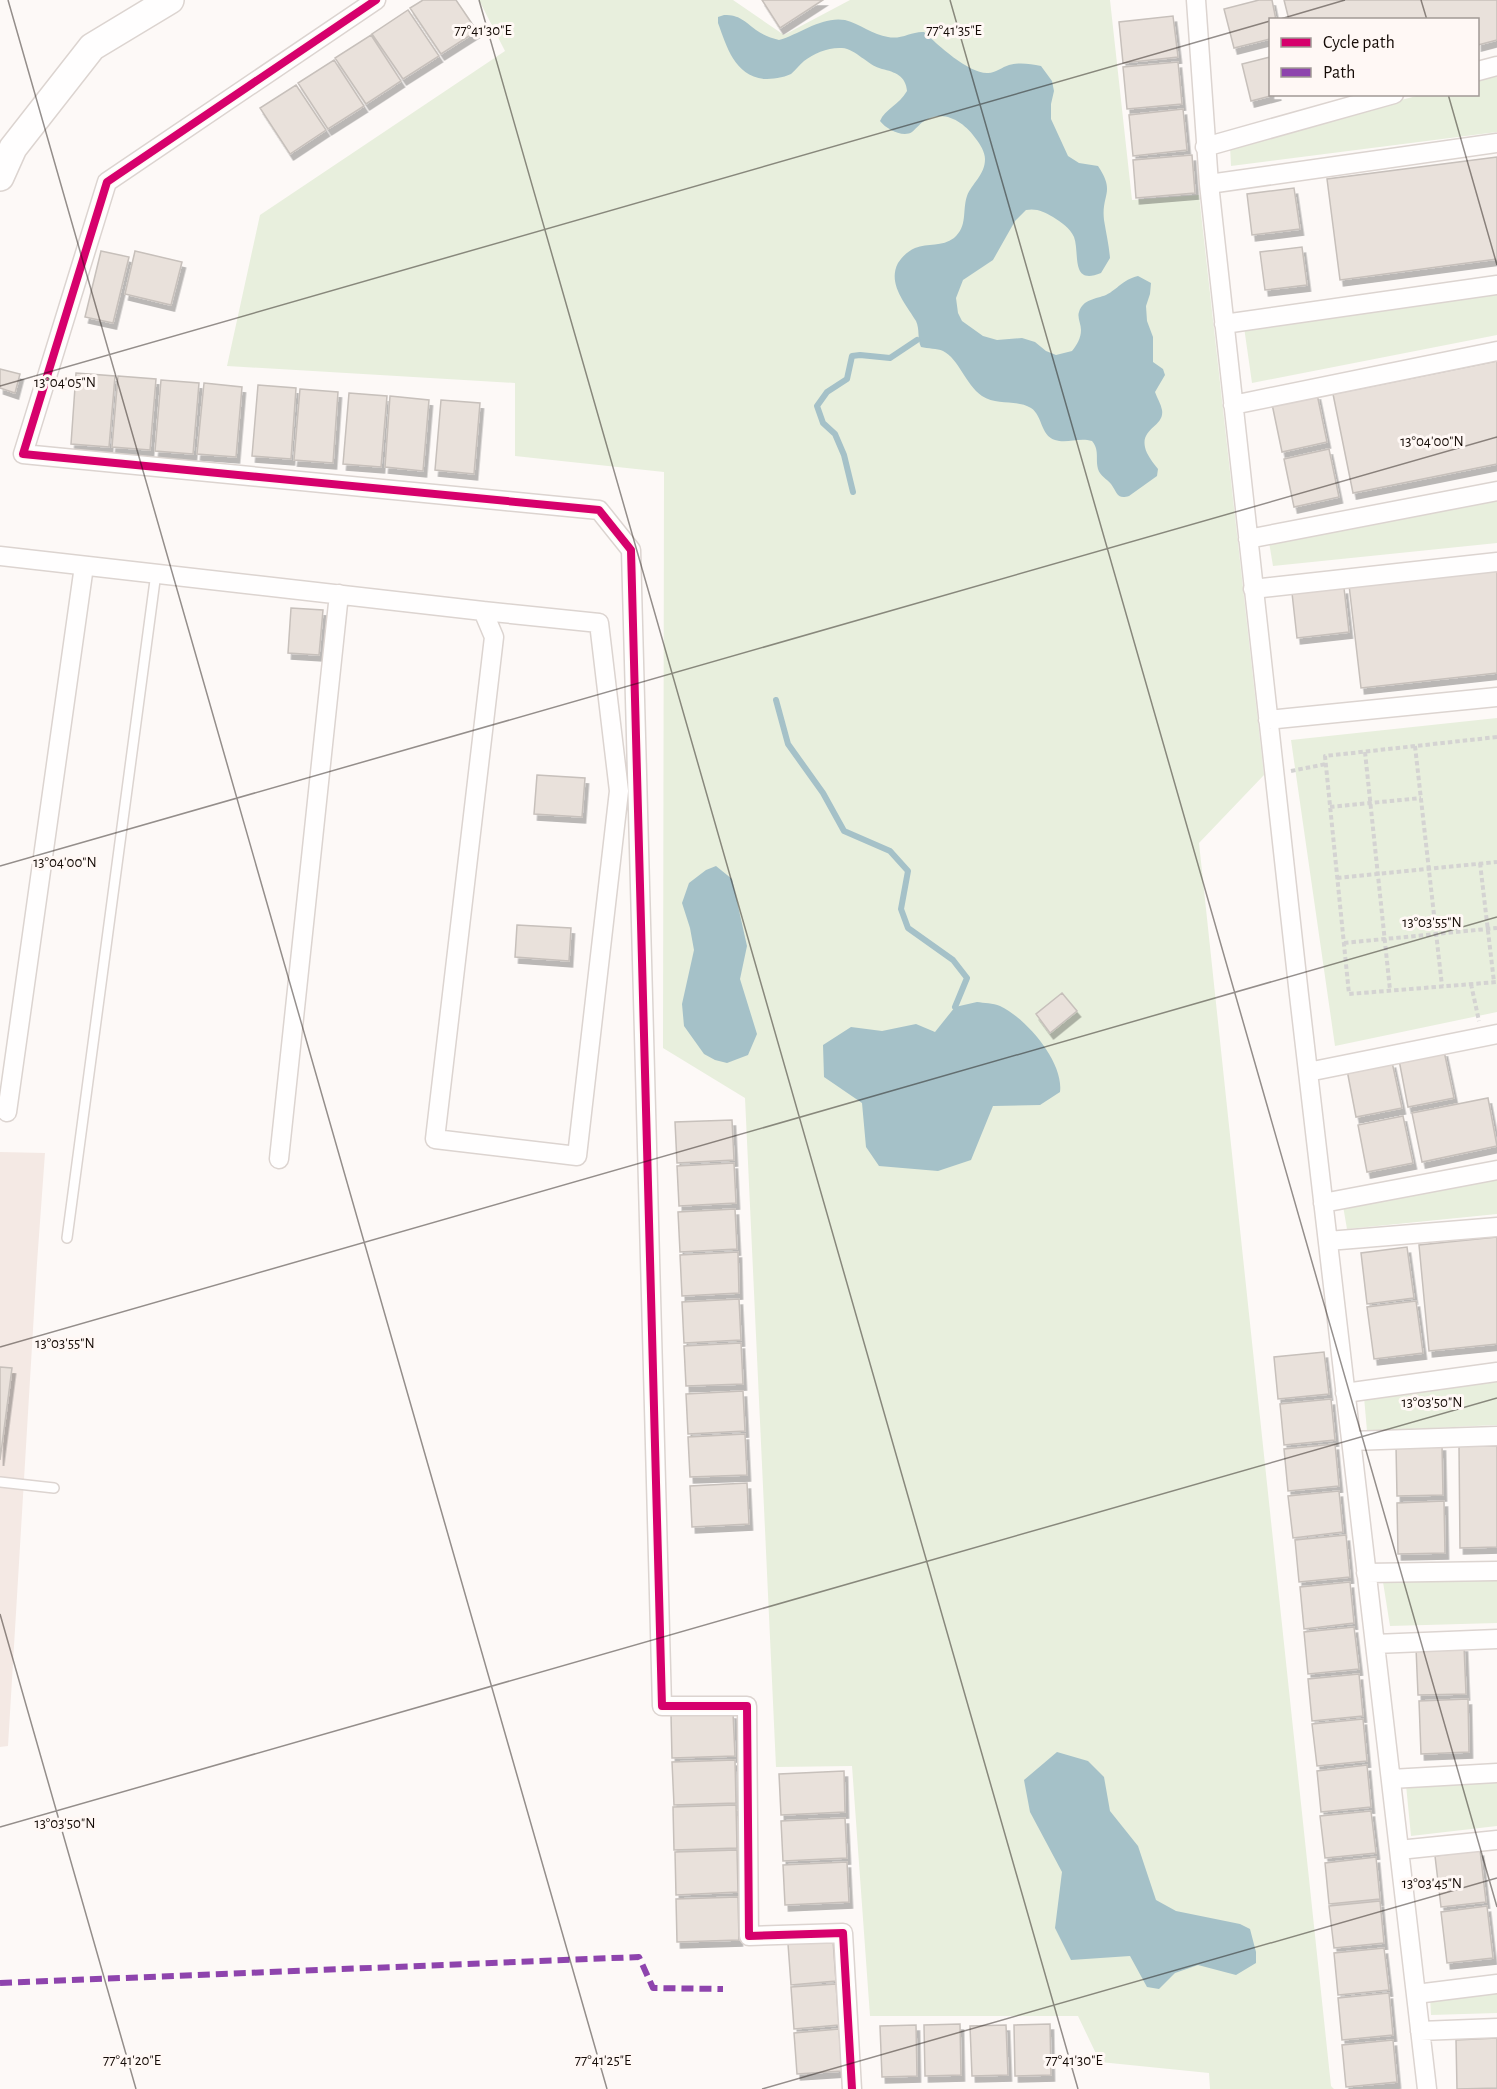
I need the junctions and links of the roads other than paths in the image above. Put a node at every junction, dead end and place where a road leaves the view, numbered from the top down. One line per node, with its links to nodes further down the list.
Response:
1 (170, 0): 9 (street)
2 (376, 0): 53 (street)
3 (1196, 0): 8 (street)
4 (1497, 66): 5 (street)
5 (1479, 71)
6 (1387, 96): 8 (street)
7 (1497, 143): 10 (street)
8 (1205, 147): 10 (street)
9 (0, 177)
10 (1209, 184): 12 (street)
11 (1497, 285): 12 (street)
12 (1224, 324): 14 (street)
13 (1497, 351): 14 (street)
14 (1233, 405): 16 (street)
15 (1497, 491): 16 (street)
16 (1248, 539): 21 (street)
17 (0, 556): 19 (street)
18 (1497, 562): 21 (street)
19 (84, 566): 20 (street); 28 (street)
20 (156, 573): 22 (street); 33 (lane)
21 (1253, 589): 25 (street)
22 (339, 594): 23 (street); 29 (street)
23 (483, 611): 23 (street)
24 (1497, 697): 25 (street)
25 (1268, 720): 27 (street)
26 (1490, 1035): 27 (street)
27 (1308, 1072): 31 (street)
28 (7, 1112)
29 (279, 1159)
30 (1497, 1170): 31 (street)
31 (1323, 1203): 34 (street)
32 (1497, 1227): 34 (street)
33 (67, 1238)
34 (1328, 1241): 36 (street)
35 (1497, 1372): 36 (street)
36 (1345, 1393): 38 (street)
37 (1497, 1436): 38 (street)
38 (1351, 1441): 42 (street)
39 (0, 1482): 40 (lane)
40 (54, 1488)
41 (1497, 1571): 42 (street)
42 (1366, 1573): 44 (street)
43 (1497, 1639): 44 (street)
44 (1375, 1644): 46 (street)
45 (1497, 1773): 46 (street)
46 (1391, 1779): 48 (street)
47 (1497, 1840): 48 (street)
48 (1399, 1851): 50 (street)
49 (1497, 1984): 50 (street)
50 (1416, 1994): 52 (street)
51 (1497, 2028): 52 (street)
52 (1420, 2031): 54 (street)
53 (852, 2089)
54 (1427, 2089)

